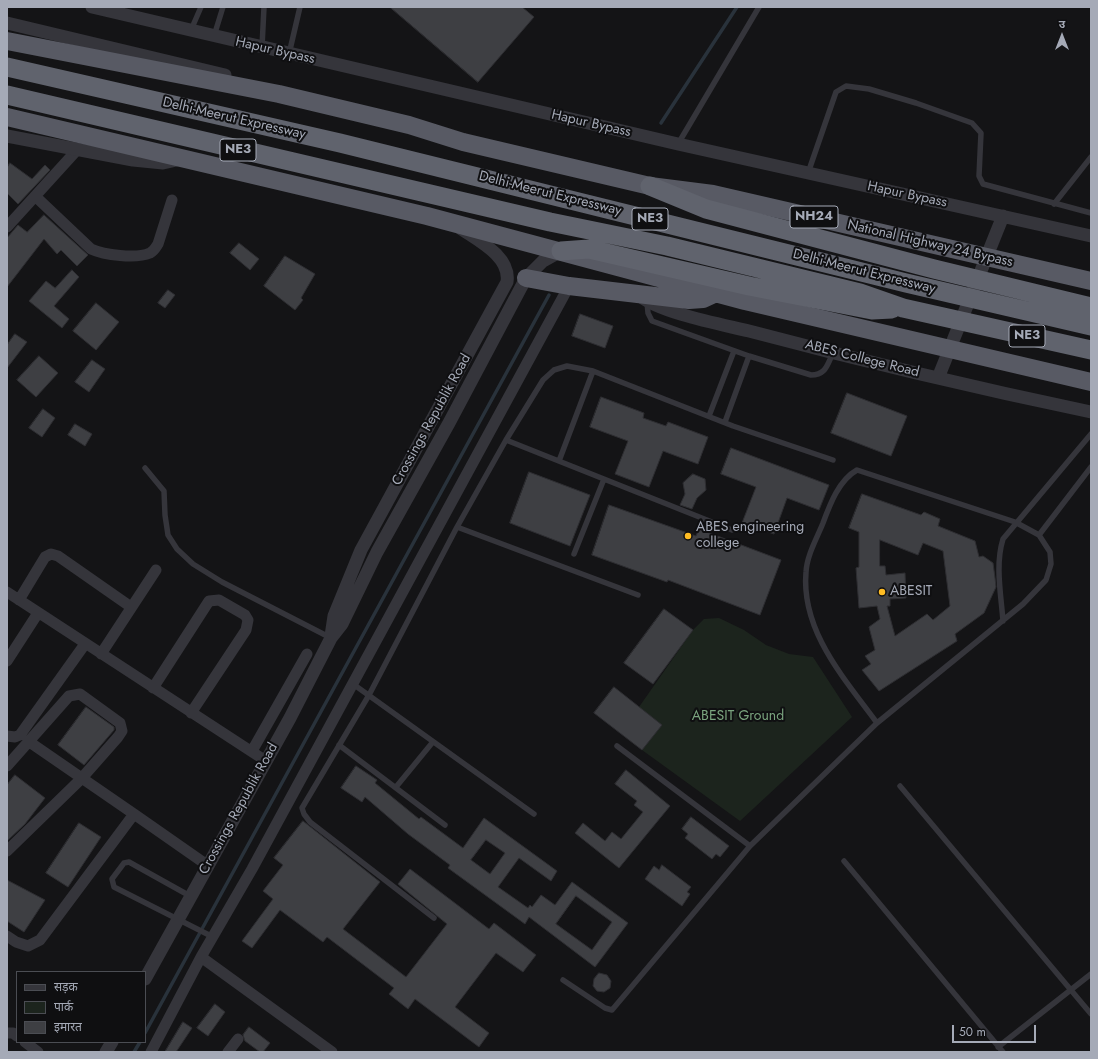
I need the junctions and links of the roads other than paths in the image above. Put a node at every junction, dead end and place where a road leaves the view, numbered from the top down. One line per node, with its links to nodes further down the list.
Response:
1 (92, 7): 8 (street, Hapur Bypass)
2 (201, 7): 8 (lane)
3 (223, 7): 9 (lane)
4 (264, 7): 11 (lane)
5 (300, 7): 12 (lane)
6 (759, 7): 18 (lane)
7 (7, 23): 14 (street)
8 (191, 30): 9 (street, Hapur Bypass)
9 (214, 36): 11 (street, Hapur Bypass)
10 (7, 41): 14 (highway, National Highway 24 Bypass)
11 (262, 48): 12 (street, Hapur Bypass)
12 (289, 54): 18 (street, Hapur Bypass)
13 (7, 67): 32 (highway, Delhi-Meerut Expressway / NE3)
14 (279, 94): 23 (highway, National Highway 24 Bypass)
15 (7, 95): 41 (highway, Delhi-Meerut Expressway / NE3)
16 (7, 117): 21 (highway)
17 (7, 136): 19 (street)
18 (678, 144): 22 (street, Hapur Bypass)
19 (77, 150): 21 (street); 24 (street)
20 (1091, 157): 26 (lane)
21 (185, 159): 29 (highway)
22 (808, 173): 26 (lane); 28 (street, Hapur Bypass)
23 (650, 186): 34 (highway); 36 (highway, National Highway 24 Bypass / NH24)
24 (35, 196): 25 (street); 30 (street)
25 (172, 200)
26 (1054, 204): 27 (lane)
27 (1091, 213)
28 (1003, 216): 31 (street, Hapur Bypass); 48 (street)
29 (453, 223): 33 (highway); 72 (street, Crossings Republik Road)
30 (7, 227)
31 (1091, 236)
32 (742, 241): 34 (highway); 42 (highway, Delhi-Meerut Expressway / NE3)
33 (561, 251): 35 (street, Crossings Republik Road); 38 (highway); 41 (highway)
34 (934, 269): 40 (highway)
35 (526, 278): 37 (highway); 72 (street, Crossings Republik Road)
36 (1091, 281)
37 (569, 286): 39 (highway); 77 (street)
38 (716, 293): 39 (highway); 49 (highway)
39 (642, 298): 43 (lane); 45 (street, ABES College Road)
40 (1091, 307)
41 (903, 308): 44 (highway, Delhi-Meerut Expressway / NE3)
42 (1091, 326)
43 (734, 351): 46 (lane); 51 (lane)
44 (1088, 351)
45 (833, 353): 46 (lane); 48 (street, ABES College Road)
46 (749, 356): 52 (lane)
47 (593, 371): 51 (lane); 54 (lane); 56 (lane)
48 (938, 378): 50 (street, ABES College Road)
49 (1091, 382)
50 (1091, 412)
51 (709, 416): 52 (lane)
52 (725, 422): 55 (lane)
53 (1091, 434): 60 (lane)
54 (506, 440): 56 (lane); 61 (lane)
55 (833, 460)
56 (559, 461): 59 (lane)
57 (1091, 467): 63 (lane)
58 (145, 468): 72 (lane)
59 (604, 479): 62 (lane); 64 (lane)
60 (1015, 522): 63 (lane); 71 (lane); 81 (lane)
61 (457, 527): 67 (lane); 79 (lane)
62 (732, 530)
63 (1039, 535): 71 (lane)
64 (574, 554)
65 (156, 570): 69 (street)
66 (7, 592): 68 (street)
67 (638, 595)
68 (19, 600): 69 (street); 70 (street)
69 (131, 607): 74 (street)
70 (38, 613): 73 (street); 76 (street)
71 (1003, 621): 81 (lane)
72 (331, 638): 88 (street, Crossings Republik Road)
73 (85, 644): 74 (street); 82 (street)
74 (101, 654): 78 (street)
75 (307, 654): 87 (street)
76 (7, 661)
77 (353, 684): 79 (lane); 103 (street)
78 (153, 688): 80 (street); 80 (street)
79 (369, 695): 84 (lane); 85 (lane)
80 (191, 713): 87 (street)
81 (877, 723): 96 (lane)
82 (7, 736)
83 (28, 741): 89 (street); 90 (street); 90 (street)
84 (432, 743): 92 (lane); 94 (lane)
85 (339, 745): 92 (lane); 101 (lane)
86 (617, 746): 96 (lane)
87 (252, 751): 88 (street)
88 (266, 760): 99 (street, Crossings Republik Road)
89 (7, 766)
90 (81, 779): 93 (street); 97 (street)
91 (900, 786): 109 (lane)
92 (396, 787): 95 (lane)
93 (134, 814): 99 (street); 104 (street)
94 (534, 814)
95 (445, 825)
96 (750, 846): 108 (lane)
97 (7, 851)
98 (844, 861): 114 (lane)
99 (207, 866): 100 (street, Crossings Republik Road)
100 (190, 896): 102 (street, Crossings Republik Road); 102 (lane)
101 (434, 918)
102 (176, 920): 103 (lane); 107 (street, Crossings Republik Road)
103 (208, 935): 105 (street)
104 (7, 936)
105 (202, 957): 117 (street); 119 (street)
106 (1091, 974): 109 (lane)
107 (146, 977)
108 (563, 980)
109 (1071, 990): 110 (lane); 114 (lane)
110 (1091, 1014)
111 (238, 1039): 118 (street)
112 (26, 1043): 115 (street)
113 (111, 1043): 116 (street)
114 (998, 1046): 120 (lane)
115 (38, 1052)
116 (106, 1052)
117 (151, 1052)
118 (228, 1052)
119 (332, 1052)
120 (1003, 1052)

